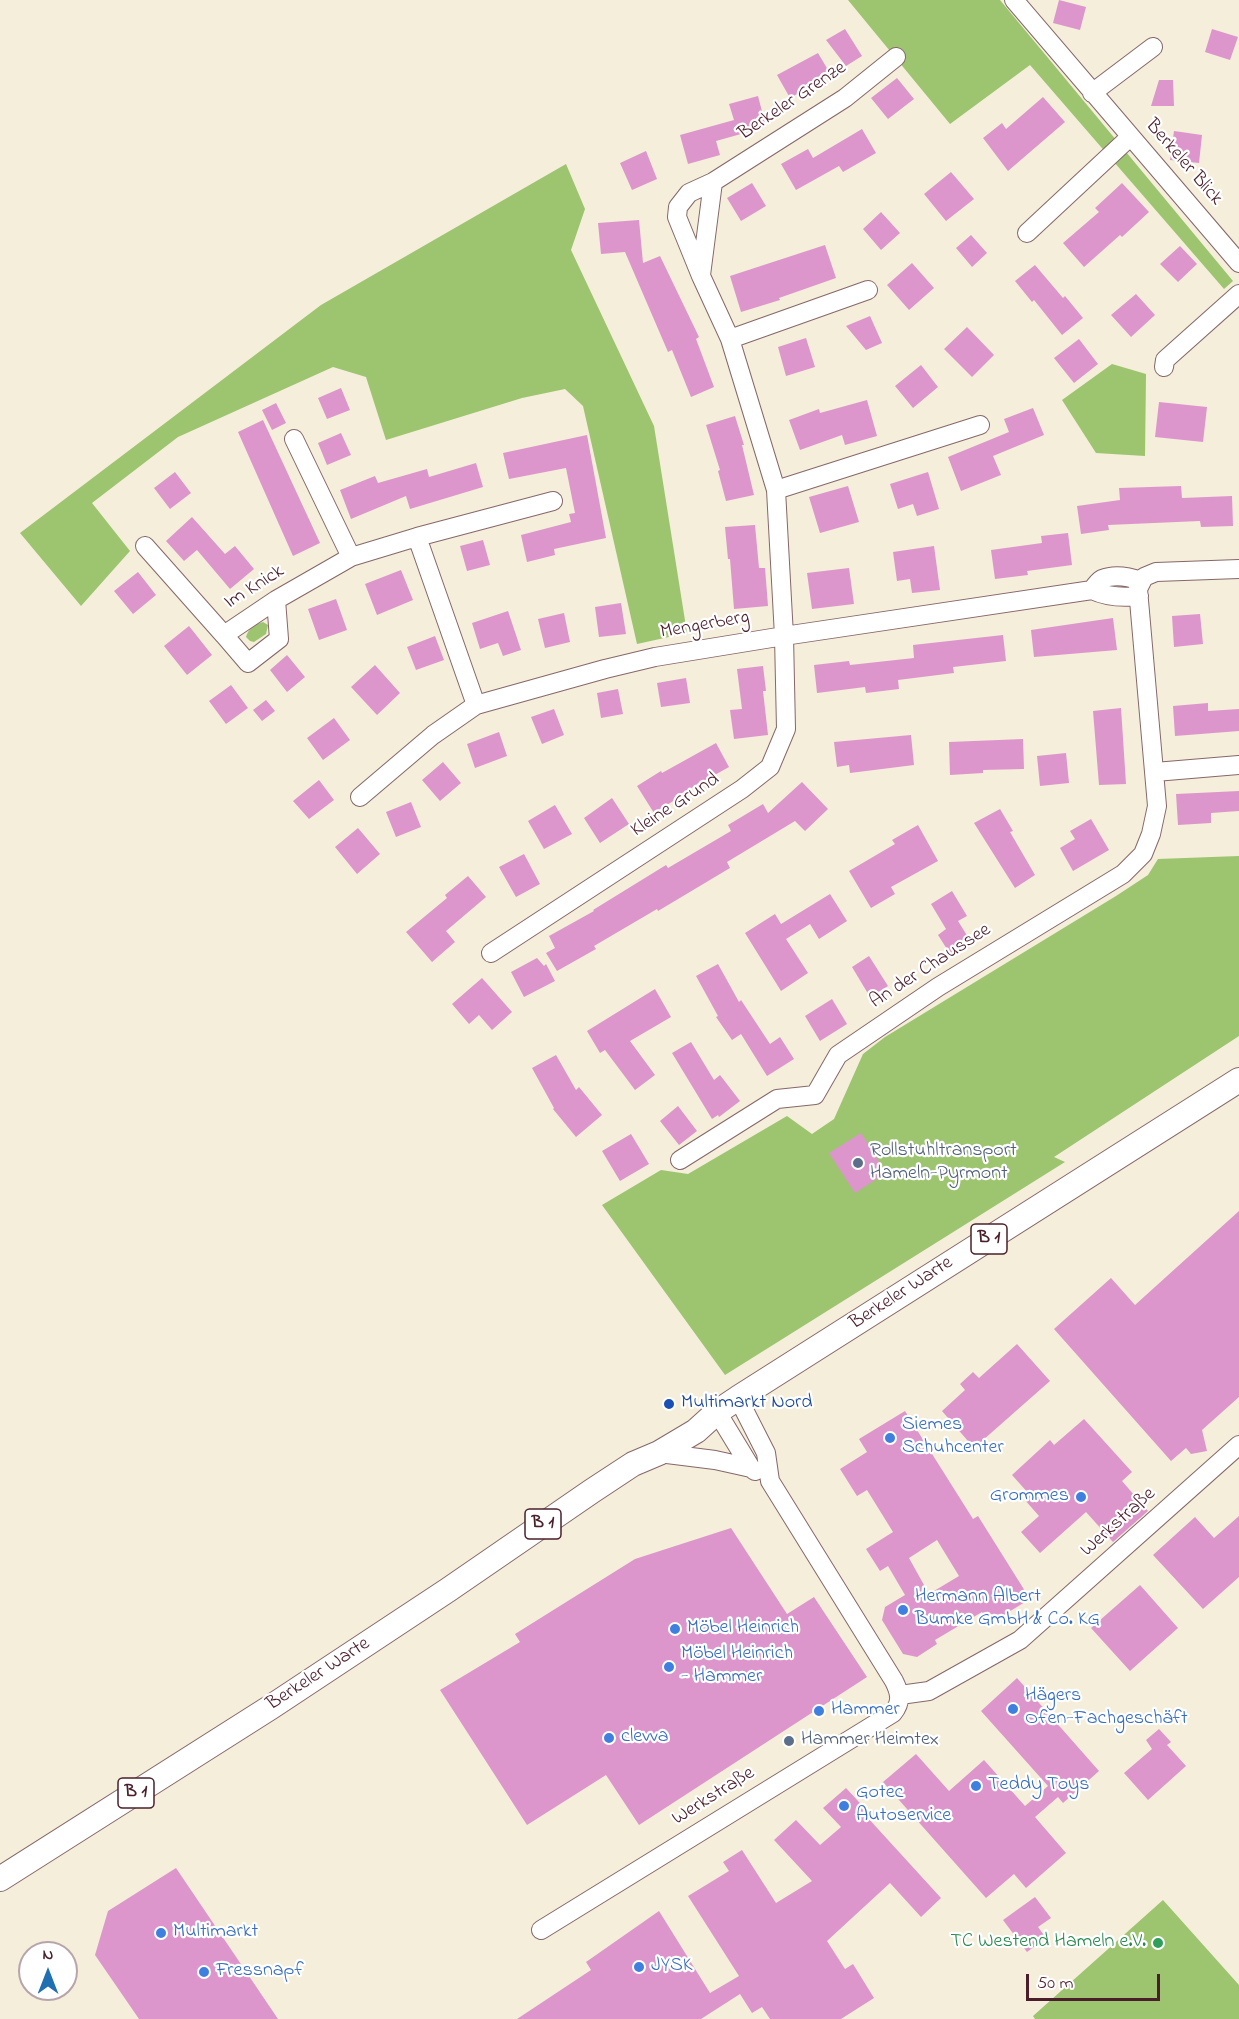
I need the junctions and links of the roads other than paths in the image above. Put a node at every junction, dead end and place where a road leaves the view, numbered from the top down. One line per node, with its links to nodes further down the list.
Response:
1 (1014, 0): 4 (street, Berkeler Blick)
2 (1153, 47): 4 (street)
3 (896, 57): 6 (street, Berkeler Grenze)
4 (1092, 93): 5 (street, Berkeler Blick)
5 (1130, 137): 7 (street); 8 (street, Berkeler Blick)
6 (713, 182): 9 (street); 9 (street, Berkeler Grenze)
7 (1027, 232)
8 (1239, 263)
9 (701, 276): 12 (street, Berkeler Grenze)
10 (868, 290): 12 (street)
11 (1239, 294): 13 (street)
12 (730, 339): 16 (street, Berkeler Grenze)
13 (1164, 367)
14 (980, 425): 16 (street)
15 (294, 439): 20 (street)
16 (776, 490): 25 (street, Berkeler Grenze)
17 (553, 501): 18 (street, Im Knick)
18 (417, 537): 20 (street, Im Knick); 26 (street)
19 (145, 546): 24 (street, Im Knick)
20 (351, 557): 23 (street, Im Knick)
21 (1239, 569): 22 (street, Mengerberg)
22 (1139, 589): 25 (street, Mengerberg); 28 (street, An der Chaussee)
23 (276, 600): 24 (street, Im Knick); 24 (street)
24 (224, 635)
25 (784, 636): 26 (street, Mengerberg); 30 (street, Kleine Grund)
26 (477, 705): 29 (street, Mengerberg)
27 (1239, 765): 28 (street)
28 (1155, 771): 32 (street, An der Chaussee)
29 (360, 797)
30 (491, 953)
31 (1239, 1080): 33 (main road, Berkeler Warte / B 1)
32 (680, 1160)
33 (738, 1398): 34 (main road, Berkeler Warte / B 1); 39 (street)
34 (717, 1412): 36 (main road, Berkeler Warte / B 1); 37 (main road, Berkeler Warte / B 1); 38 (street)
35 (1239, 1445): 40 (street, Werkstraße)
36 (660, 1453): 37 (main road, Berkeler Warte / B 1); 38 (street)
37 (633, 1464): 41 (main road, Berkeler Warte / B 1)
38 (751, 1468): 39 (street)
39 (770, 1481): 40 (street)
40 (900, 1695): 42 (street, Werkstraße)
41 (0, 1879)
42 (541, 1930)

